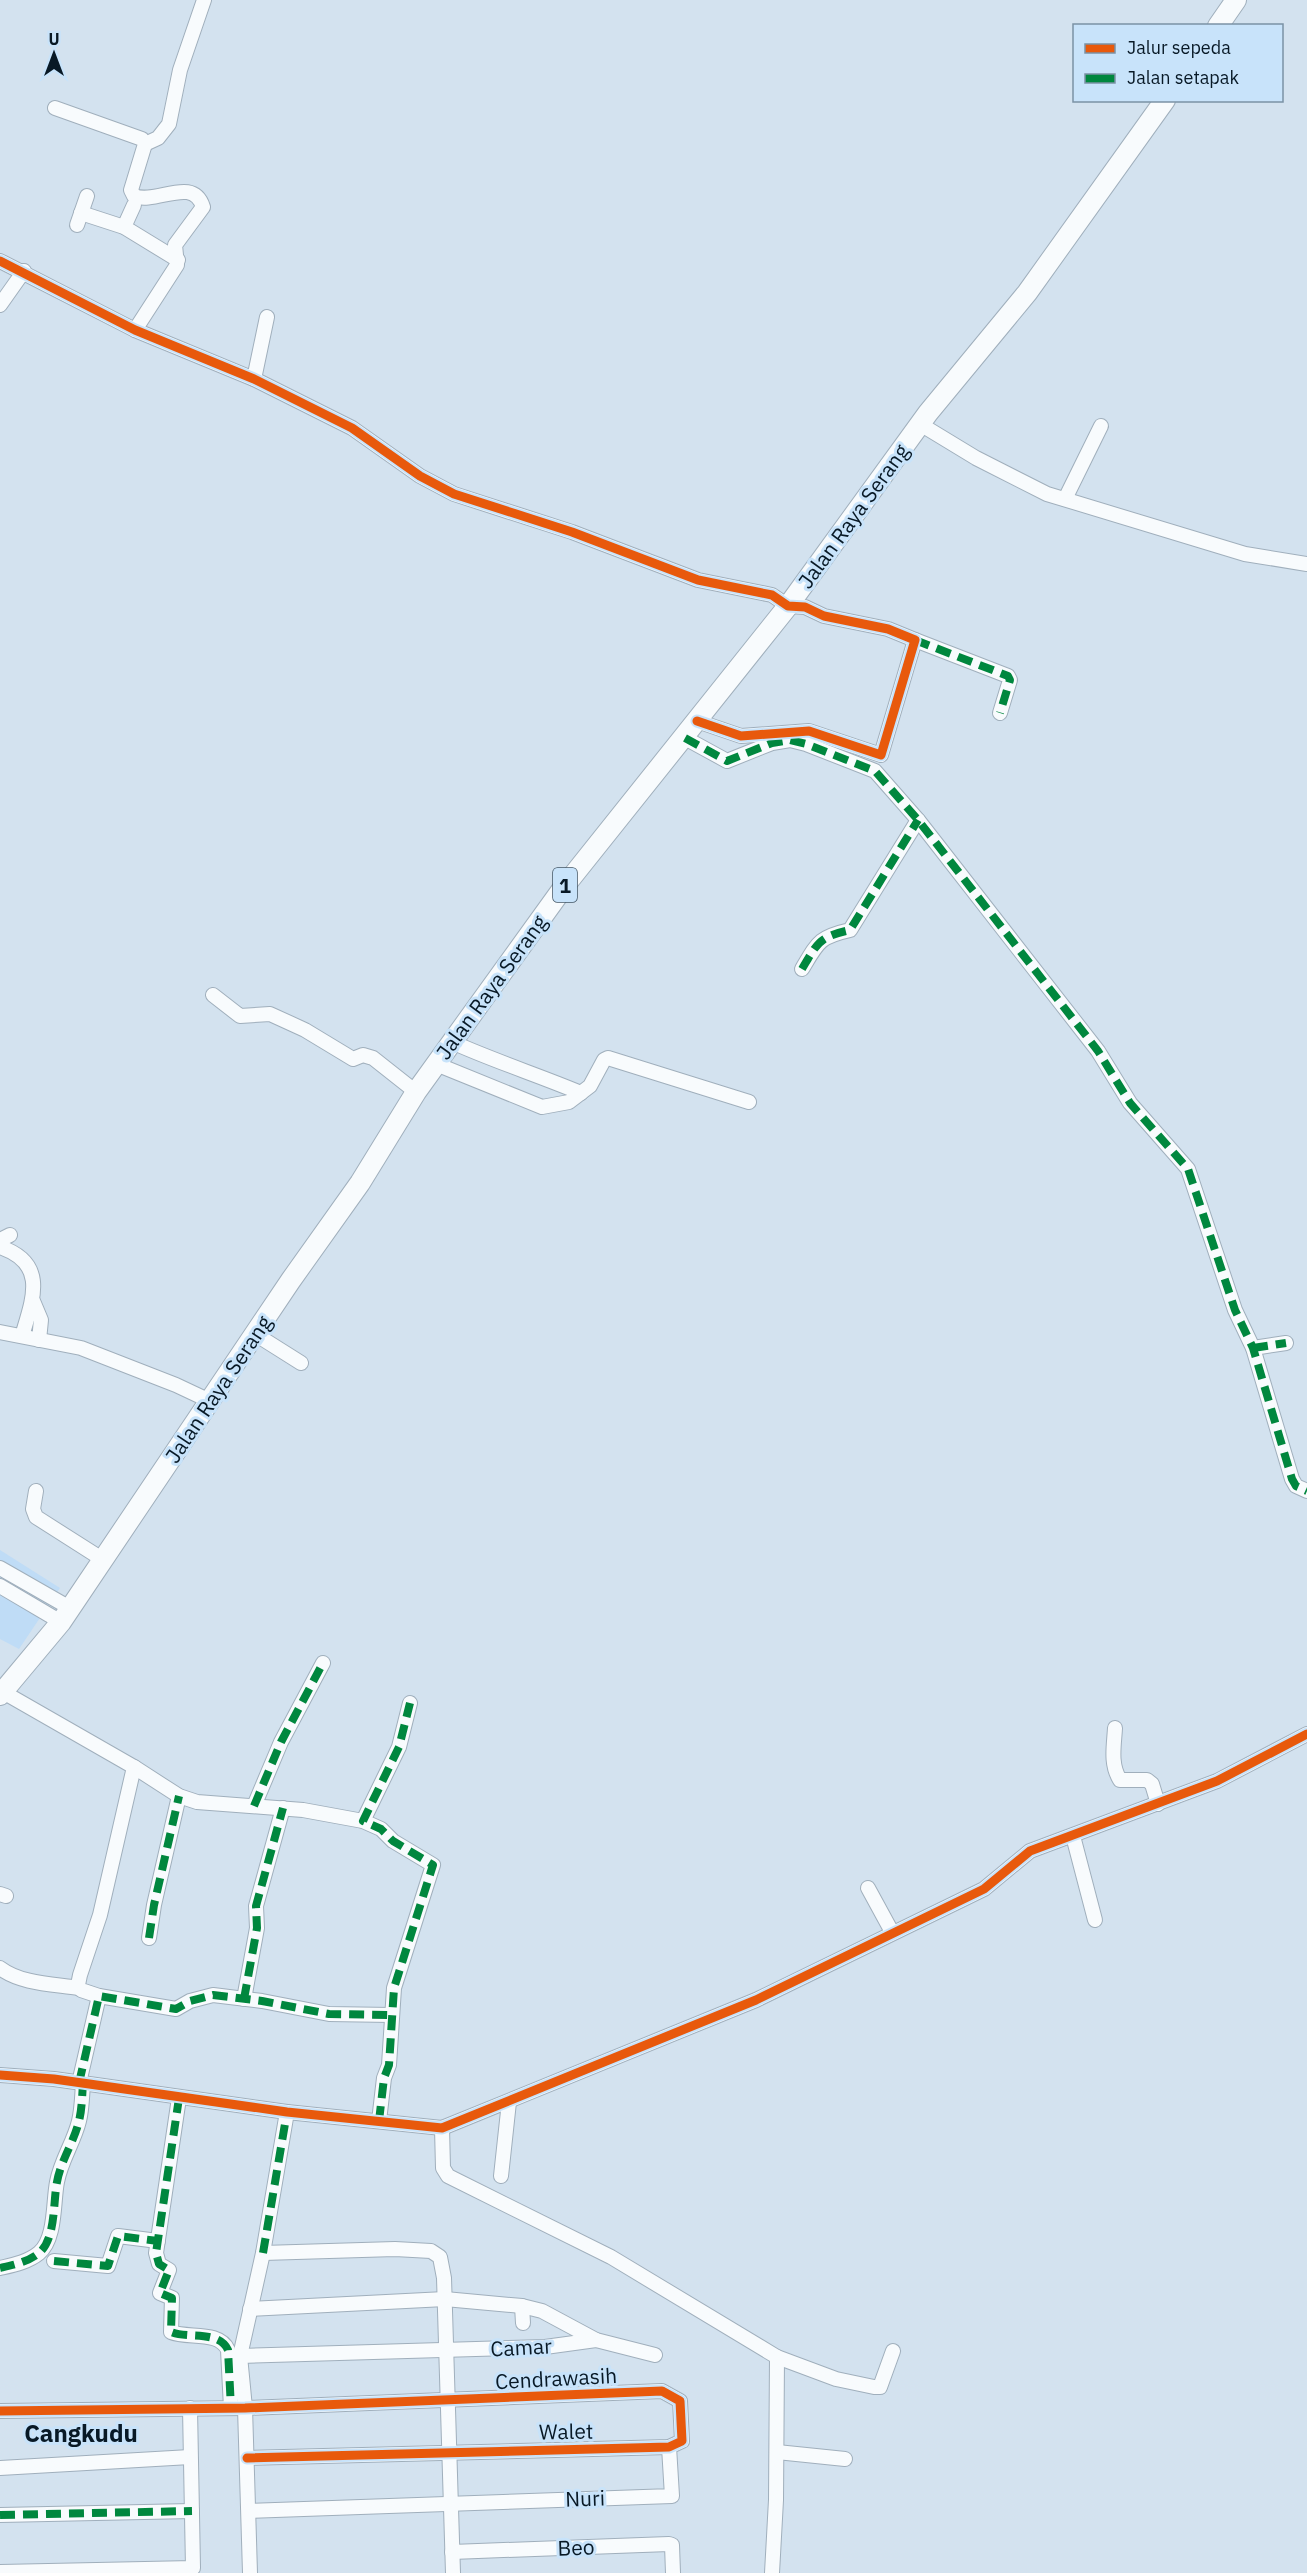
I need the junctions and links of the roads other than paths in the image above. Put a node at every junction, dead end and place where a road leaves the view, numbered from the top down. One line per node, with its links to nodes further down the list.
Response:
1 (204, 0): 6 (street)
2 (1236, 0): 3 (highway)
3 (1219, 24)
4 (1165, 102): 17 (highway, Jalan Raya Serang / 1)
5 (56, 108): 6 (street)
6 (145, 144): 10 (street)
7 (87, 196): 9 (street)
8 (134, 205): 9 (street)
9 (124, 227): 10 (street)
10 (178, 260): 15 (street)
11 (0, 261): 12 (street)
12 (24, 271): 13 (street); 15 (street)
13 (0, 305)
14 (267, 316): 16 (street)
15 (135, 330): 16 (street)
16 (254, 379): 21 (street)
17 (920, 424): 19 (street); 21 (highway, Jalan Raya Serang / 1)
18 (1101, 426): 19 (street)
19 (1065, 499): 20 (street)
20 (1307, 564)
21 (788, 606): 22 (street); 24 (highway, Jalan Raya Serang / 1)
22 (915, 640): 23 (street); 24 (street)
23 (1000, 713)
24 (697, 722): 25 (highway, Jalan Raya Serang / 1)
25 (685, 738): 26 (street); 29 (highway, Jalan Raya Serang / 1)
26 (918, 820): 27 (street); 41 (street)
27 (802, 969)
28 (213, 995): 31 (street)
29 (452, 1042): 30 (highway, Jalan Raya Serang / 1); 32 (street)
30 (436, 1064): 31 (highway, Jalan Raya Serang / 1); 32 (street)
31 (416, 1092): 37 (highway, Jalan Raya Serang / 1)
32 (581, 1093): 33 (street)
33 (749, 1102)
34 (0, 1246): 35 (street)
35 (33, 1301): 38 (street); 39 (street)
36 (0, 1332): 38 (street)
37 (255, 1334): 42 (street); 43 (highway, Jalan Raya Serang / 1)
38 (22, 1336): 39 (street)
39 (39, 1340): 43 (street)
40 (1286, 1343): 41 (street)
41 (1253, 1348): 45 (street)
42 (301, 1363)
43 (210, 1401): 46 (highway, Jalan Raya Serang / 1)
44 (36, 1491): 46 (street)
45 (1307, 1491)
46 (102, 1560): 49 (highway, Jalan Raya Serang / 1)
47 (0, 1568): 49 (street)
48 (0, 1586): 49 (street)
49 (66, 1615): 51 (highway, Jalan Raya Serang / 1)
50 (323, 1663): 58 (street)
51 (1, 1694): 55 (street)
52 (410, 1702): 60 (street)
53 (1115, 1728): 57 (street)
54 (1307, 1734): 57 (street)
55 (134, 1767): 56 (street); 67 (street)
56 (179, 1796): 58 (street); 65 (street)
57 (1158, 1804): 61 (street)
58 (254, 1806): 59 (street)
59 (283, 1808): 60 (street); 69 (street)
60 (363, 1821): 70 (street)
61 (1073, 1836): 63 (street); 64 (street)
62 (868, 1888): 64 (street)
63 (1095, 1920)
64 (892, 1932): 75 (street)
65 (149, 1938)
66 (0, 1968): 67 (street)
67 (79, 1988): 68 (street)
68 (99, 1996): 69 (street); 72 (street)
69 (244, 1999): 70 (street)
70 (391, 2015): 77 (street)
71 (0, 2075): 72 (street); 73 (street)
72 (81, 2083): 74 (street); 83 (street)
73 (0, 2088)
74 (179, 2098): 76 (street); 80 (street)
75 (509, 2103): 78 (street); 79 (street)
76 (287, 2112): 77 (street); 81 (street)
77 (379, 2121): 78 (street)
78 (442, 2128): 93 (street)
79 (501, 2175)
80 (158, 2241): 82 (street); 96 (street)
81 (263, 2253): 84 (street); 86 (street)
82 (54, 2261)
83 (0, 2268)
84 (445, 2299): 85 (street); 86 (street); 89 (street)
85 (522, 2306): 87 (street); 88 (street)
86 (250, 2309): 92 (street)
87 (523, 2323)
88 (596, 2340): 89 (street, Camar); 91 (street)
89 (446, 2350): 92 (street, Camar); 94 (street)
90 (893, 2351): 93 (street)
91 (655, 2355)
92 (240, 2356): 96 (street)
93 (777, 2357): 101 (street)
94 (448, 2401): 96 (street, Cendrawasih); 98 (street, Cendrawasih); 100 (street)
95 (190, 2408): 96 (street, Cendrawasih); 97 (street, Cendrawasih); 102 (street)
96 (238, 2408): 103 (street)
97 (0, 2411)
98 (682, 2441): 99 (street, Walet)
99 (669, 2447): 100 (street, Walet); 106 (street, Nuri)
100 (449, 2452): 103 (street, Walet); 106 (street)
101 (777, 2452): 104 (street); 116 (street)
102 (190, 2457): 105 (street); 107 (street)
103 (247, 2458): 108 (street)
104 (845, 2459)
105 (0, 2468)
106 (451, 2502): 108 (street); 110 (street)
107 (192, 2511): 109 (street); 112 (street)
108 (249, 2511): 113 (street)
109 (0, 2515)
110 (452, 2552): 114 (street); 115 (street, Beo)
111 (0, 2572): 112 (street)
112 (100, 2572)
113 (250, 2573)
114 (453, 2573)
115 (673, 2573)
116 (772, 2573)

